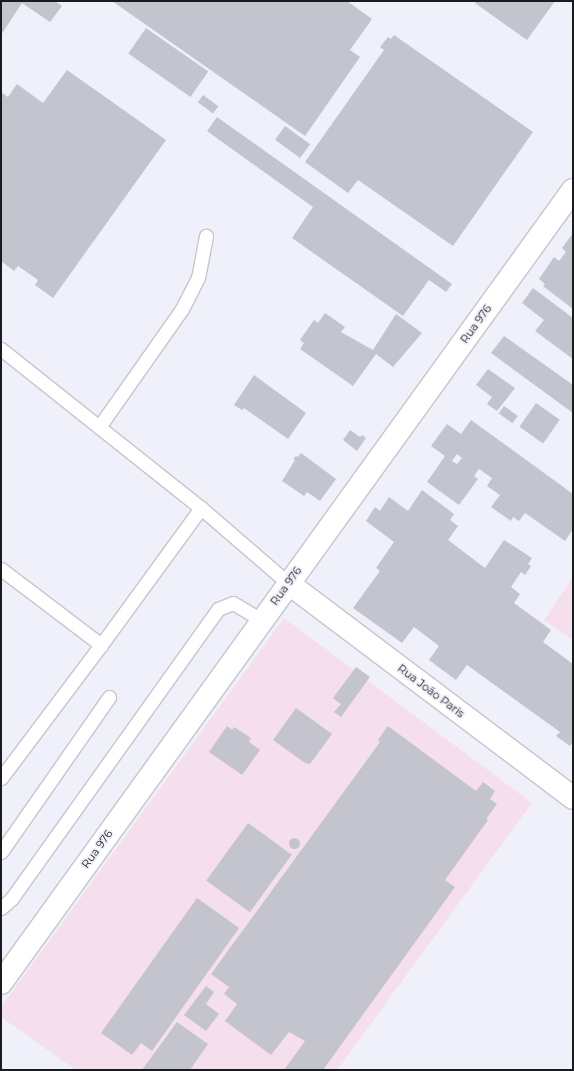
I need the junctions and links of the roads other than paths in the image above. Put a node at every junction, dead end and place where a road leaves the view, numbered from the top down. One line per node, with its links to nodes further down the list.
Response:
1 (573, 190): 7 (street, Rua 976)
2 (206, 236): 4 (lane)
3 (1, 349): 4 (lane)
4 (99, 427): 5 (lane)
5 (201, 508): 7 (lane); 9 (lane)
6 (1, 569): 9 (lane)
7 (288, 583): 8 (street, Rua 976); 12 (street, Rua João Paris)
8 (261, 620): 14 (lane); 15 (street, Rua 976)
9 (101, 645): 11 (lane)
10 (109, 697): 13 (lane)
11 (1, 778)
12 (573, 798)
13 (1, 852)
14 (1, 908)
15 (1, 983)

